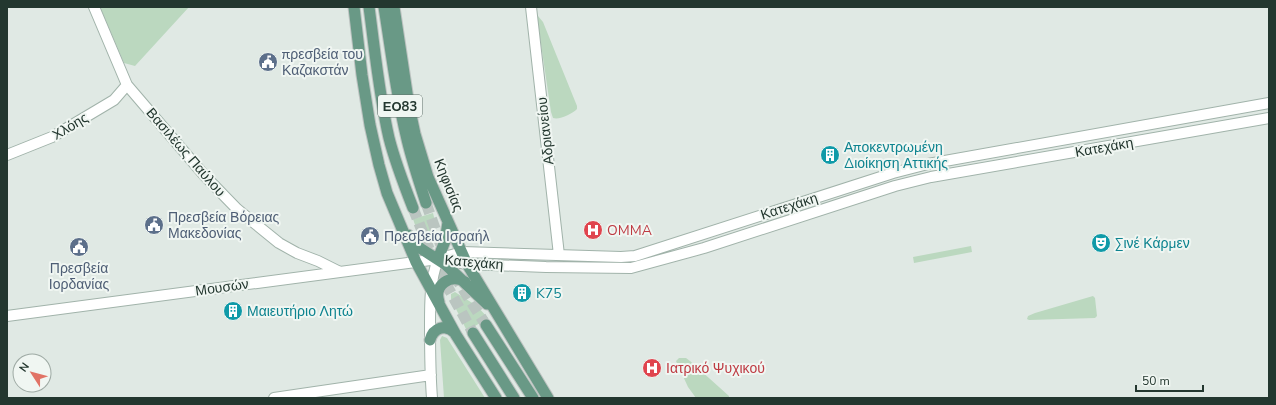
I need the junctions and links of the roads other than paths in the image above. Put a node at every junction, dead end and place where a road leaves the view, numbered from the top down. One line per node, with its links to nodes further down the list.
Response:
1 (94, 7): 7 (main road, Βασιλέως Παύλου)
2 (354, 7): 14 (main road, ΕΟ83)
3 (369, 7): 12 (main road, ΕΟ83)
4 (384, 7): 11 (main road, Κηφισίας / ΕΟ83)
5 (394, 7): 13 (main road, Κηφισίας / ΕΟ83)
6 (531, 7): 16 (main road, Αδριανείου)
7 (127, 85): 10 (main road, Χλόης); 20 (main road, Βασιλέως Παύλου)
8 (1269, 103): 16 (main road, Κατεχάκη)
9 (1269, 118): 19 (main road, Κατεχάκη)
10 (7, 155)
11 (426, 203)
12 (413, 208)
13 (448, 222): 15 (main road, Κηφισίας / ΕΟ83); 17 (main road)
14 (404, 230): 17 (main road); 18 (main road, ΕΟ83)
15 (462, 252): 16 (main road, Κατεχάκη); 17 (main road, Κατεχάκη); 19 (main road, Κηφισίας / ΕΟ83)
16 (559, 255)
17 (438, 260): 18 (main road, Μουσών); 19 (main road, Κατεχάκη); 21 (main road); 22 (main road)
18 (416, 262): 20 (main road, Μουσών); 22 (main road, ΕΟ83)
19 (468, 264): 25 (main road, Κηφισίας / ΕΟ83)
20 (340, 272): 24 (main road, Μουσών)
21 (466, 283): 23 (main road); 25 (main road)
22 (430, 288): 23 (main road, ΕΟ83); 29 (main road)
23 (440, 304): 28 (main road, ΕΟ83)
24 (7, 316)
25 (499, 316): 36 (main road, Κηφισίας / ΕΟ83)
26 (486, 325): 35 (main road)
27 (473, 333): 34 (main road)
28 (456, 335): 29 (main road); 33 (main road, ΕΟ83)
29 (430, 340): 30 (main road)
30 (431, 374): 31 (main road); 32 (main road)
31 (274, 398)
32 (432, 398)
33 (496, 398)
34 (514, 398)
35 (533, 398)
36 (548, 398)

